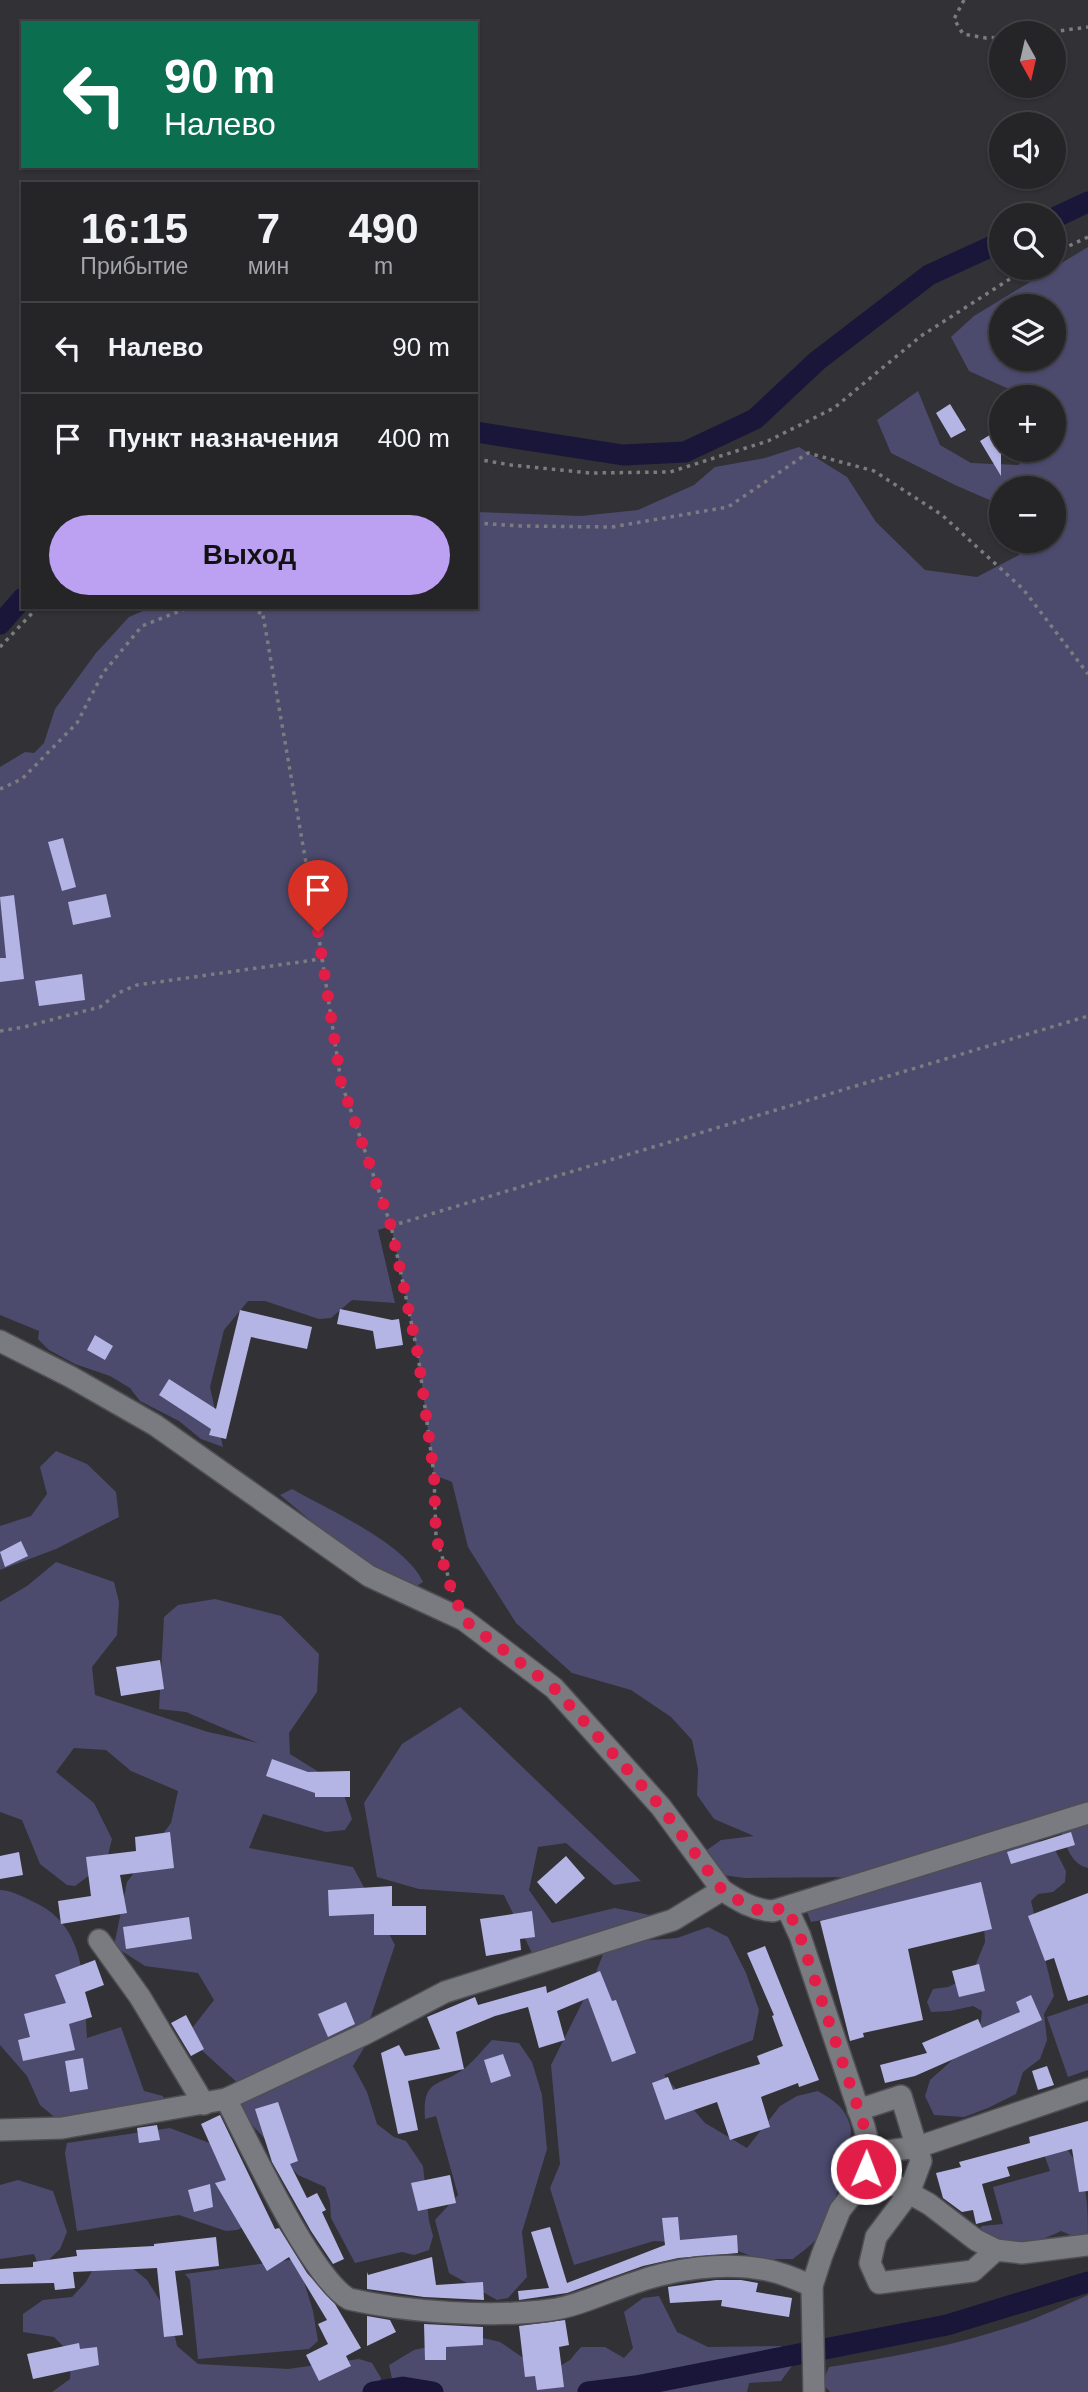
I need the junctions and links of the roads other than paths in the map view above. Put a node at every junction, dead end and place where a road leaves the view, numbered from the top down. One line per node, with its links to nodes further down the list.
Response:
1 (0, 1341): 3 (street)
2 (1088, 1813): 4 (street)
3 (722, 1890): 4 (street); 7 (street)
4 (787, 1908): 9 (street)
5 (99, 1940): 8 (street)
6 (1088, 2089): 11 (street)
7 (226, 2099): 8 (street); 16 (street)
8 (204, 2104): 10 (street)
9 (858, 2110): 11 (street); 12 (street)
10 (0, 2130)
11 (918, 2147): 12 (street); 13 (street)
12 (868, 2161): 13 (street); 16 (street)
13 (909, 2193): 15 (street); 15 (street)
14 (1088, 2245): 15 (street)
15 (996, 2250)
16 (812, 2286): 17 (street)
17 (814, 2386)

